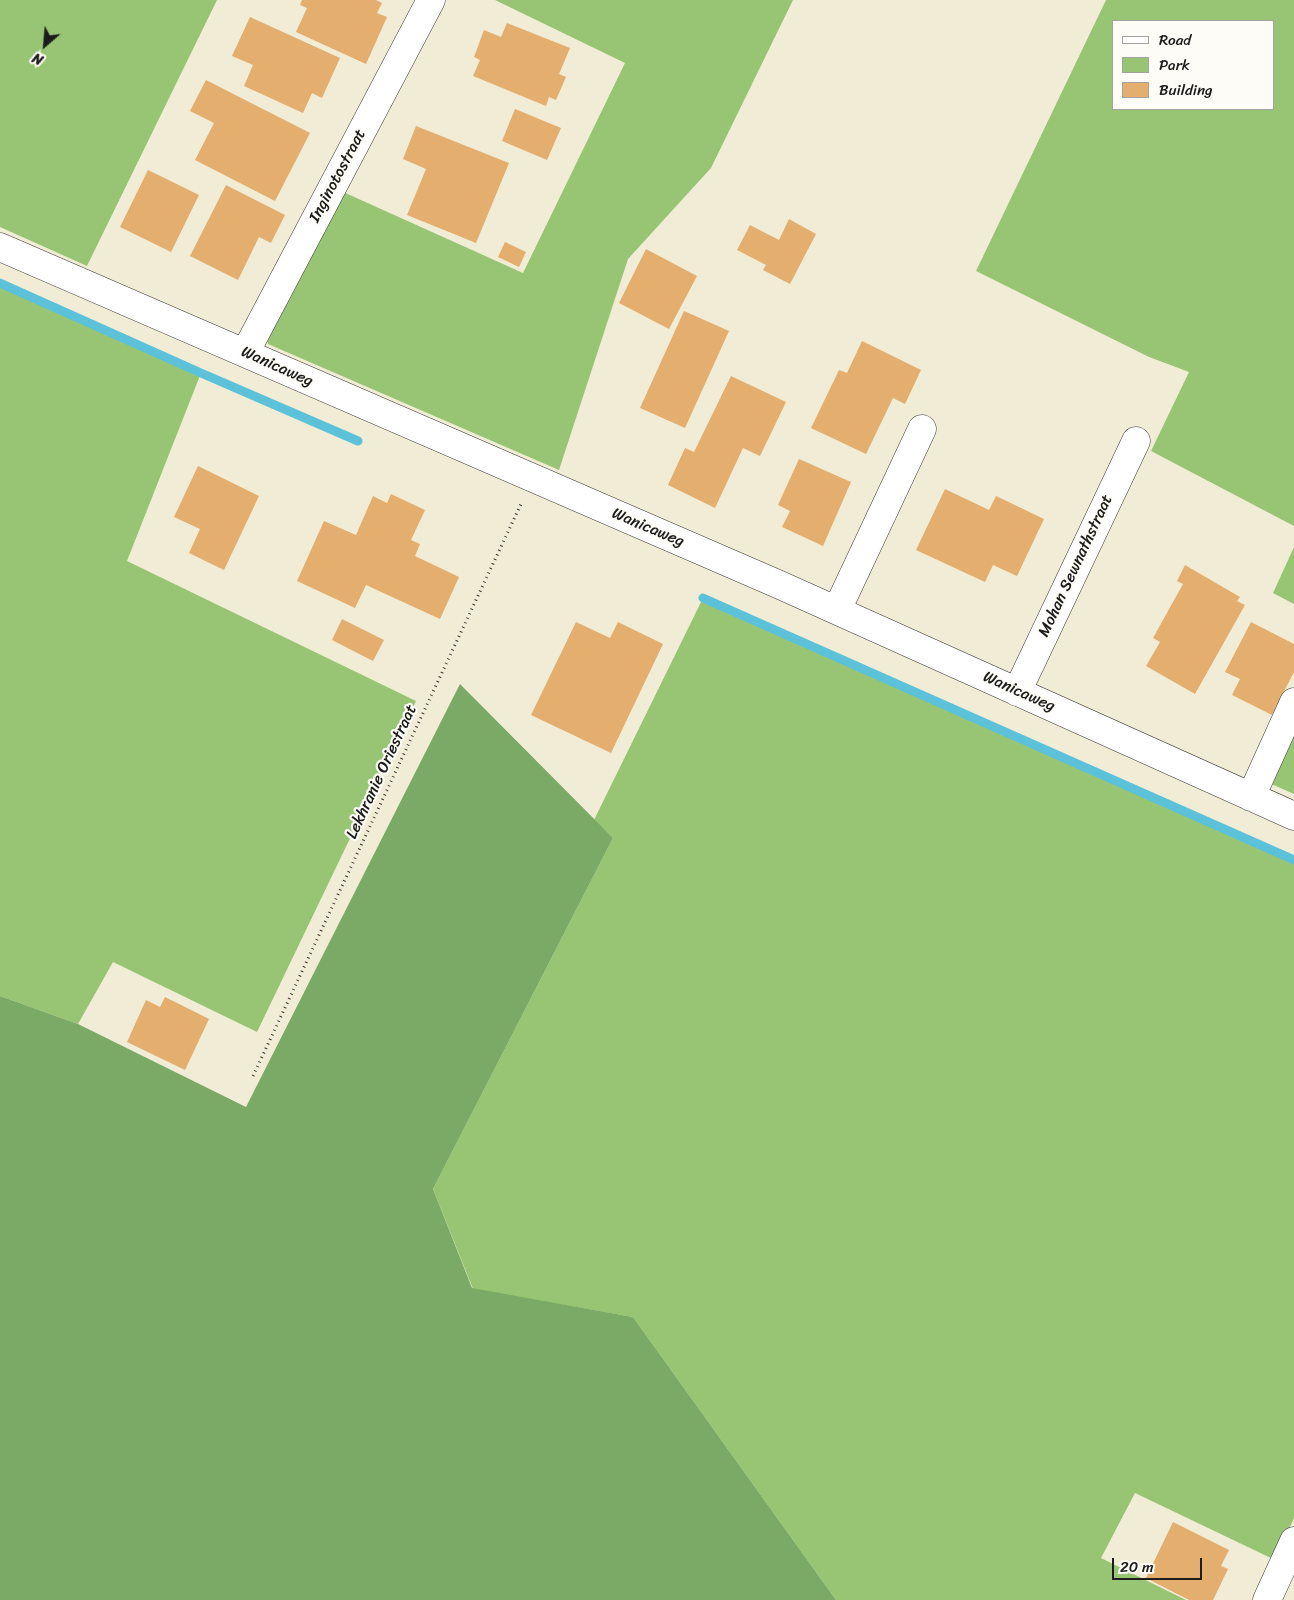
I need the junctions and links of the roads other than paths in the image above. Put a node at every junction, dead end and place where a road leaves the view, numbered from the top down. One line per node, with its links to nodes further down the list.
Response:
1 (431, 0): 3 (street, Inginotostraat)
2 (0, 246): 3 (street, Wanicaweg)
3 (245, 353): 6 (street, Wanicaweg)
4 (922, 429): 6 (street)
5 (1136, 441): 7 (street, Mohan Sewnathstraat)
6 (837, 610): 7 (street, Wanicaweg)
7 (1017, 692): 9 (street, Wanicaweg)
8 (1294, 702): 9 (street)
9 (1251, 797): 10 (street, Wanicaweg)
10 (1294, 816)
11 (1294, 1541): 12 (street)
12 (1266, 1600)

